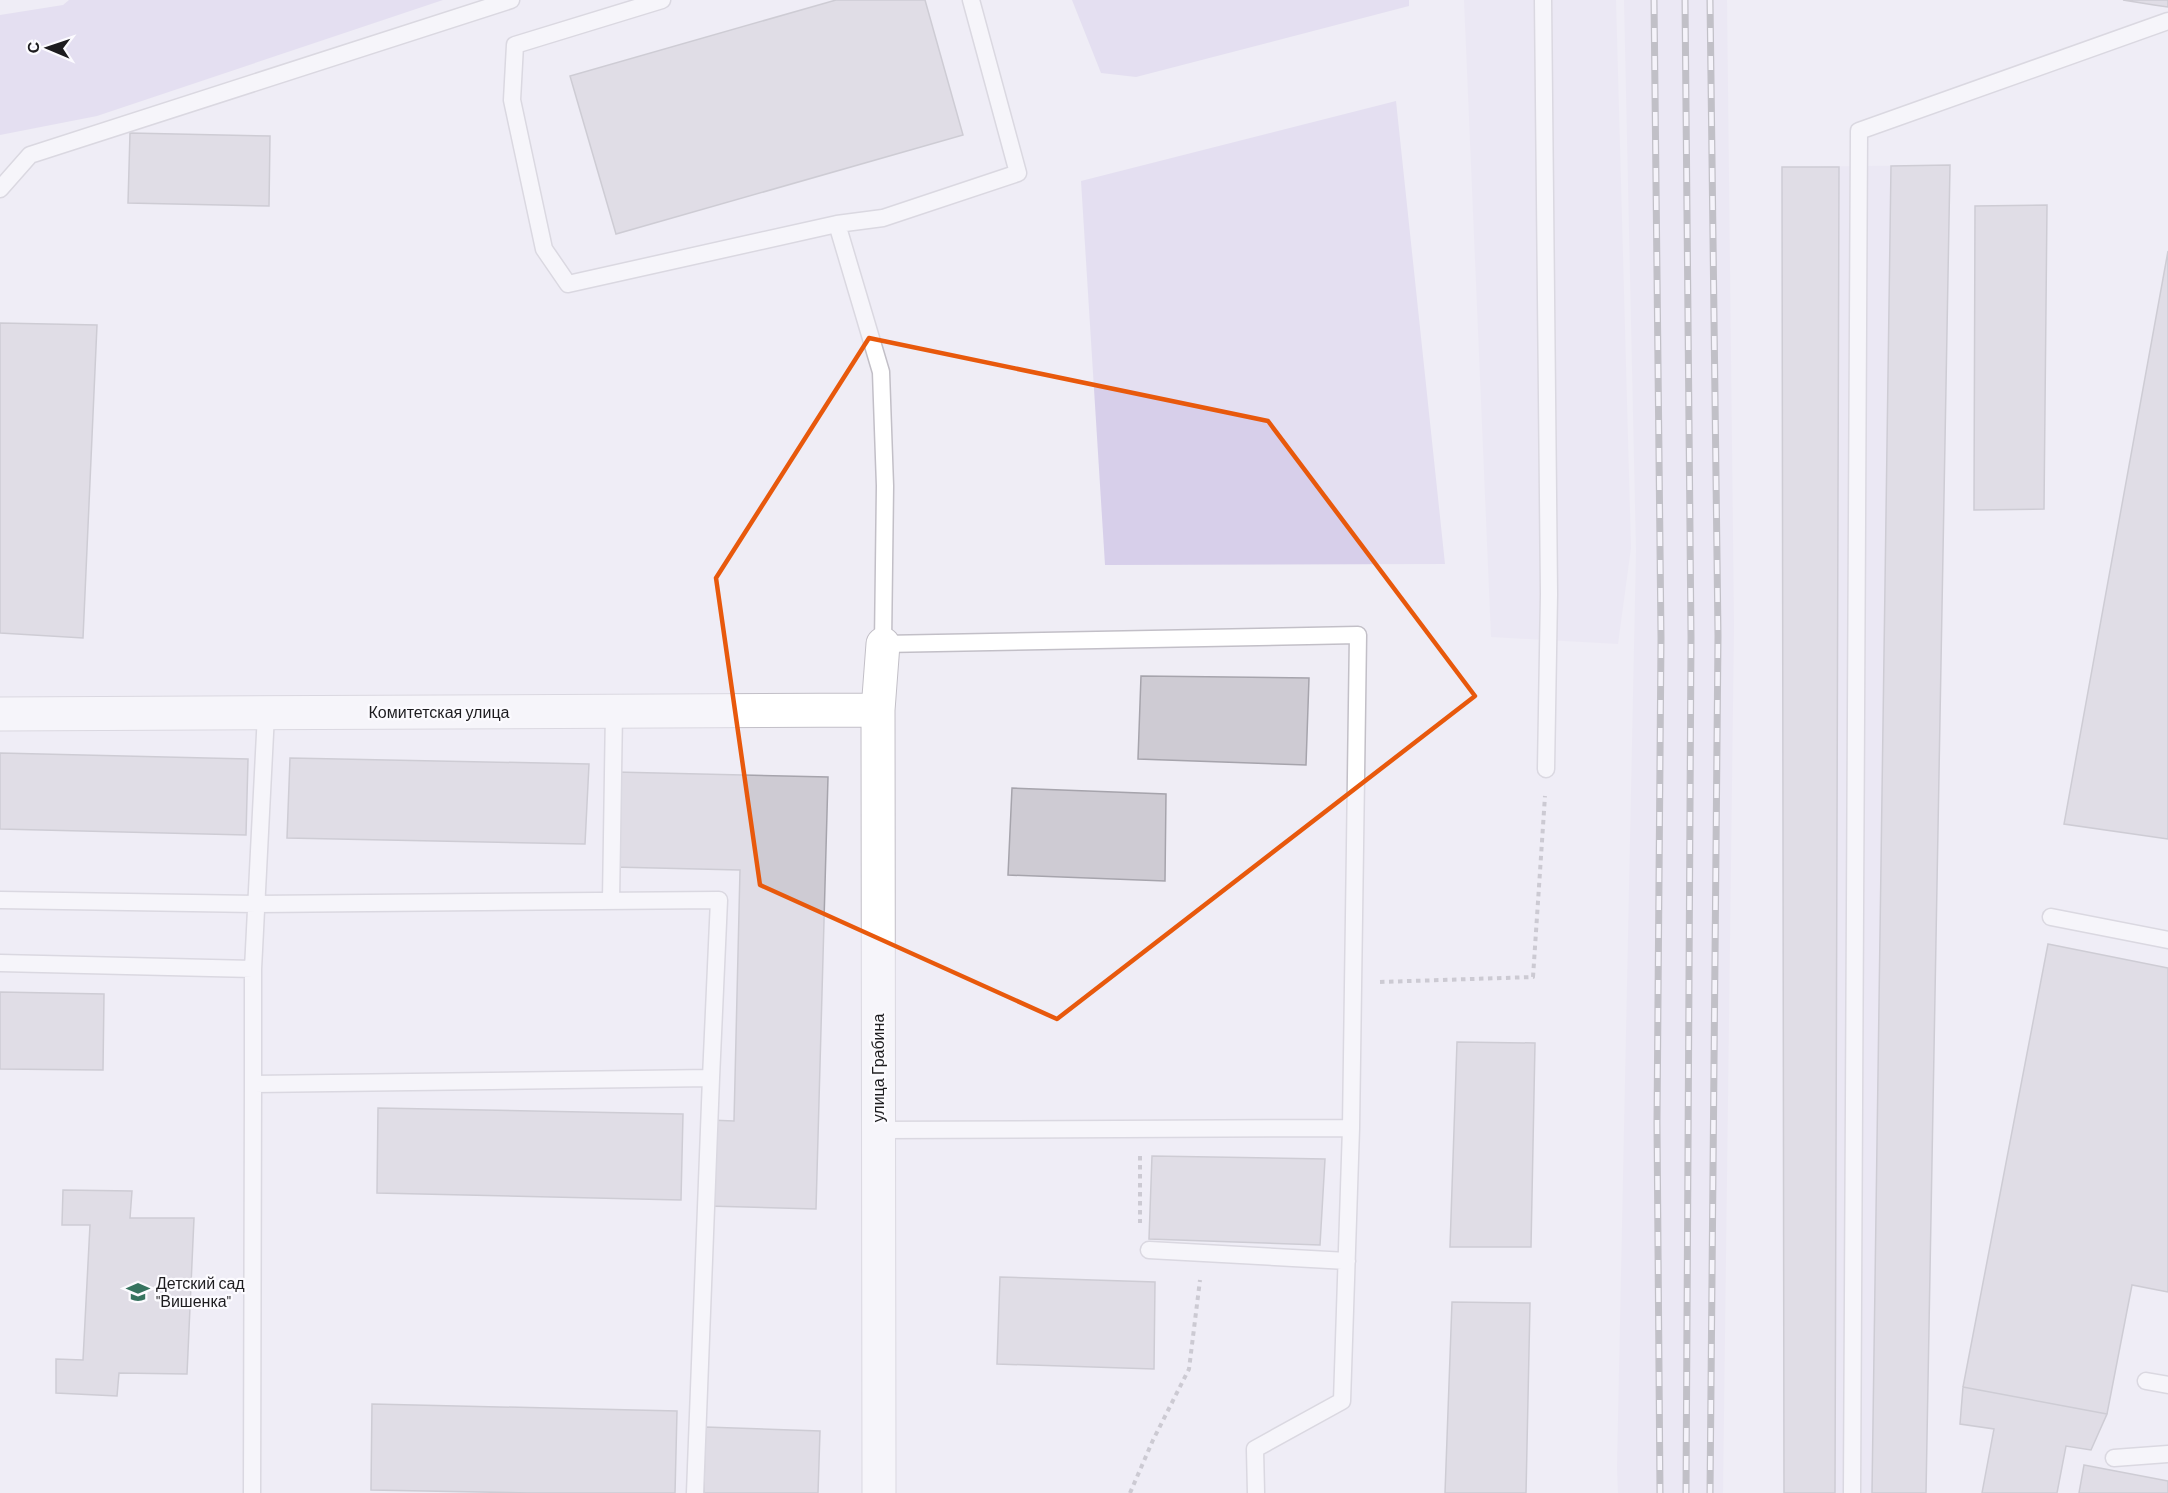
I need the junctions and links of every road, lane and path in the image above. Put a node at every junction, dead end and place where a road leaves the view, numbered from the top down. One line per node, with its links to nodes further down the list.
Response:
1 (511, 0): 6 (lane)
2 (662, 0): 7 (lane)
3 (971, 0): 7 (lane)
4 (1543, 0): 13 (lane)
5 (2168, 21): 39 (lane)
6 (0, 189)
7 (837, 224): 8 (lane)
8 (883, 644): 9 (street, улица Грабина); 21 (lane)
9 (878, 710): 10 (street, Комитетская улица); 26 (street, улица Грабина)
10 (614, 711): 12 (street, Комитетская улица); 15 (lane)
11 (0, 714): 12 (street, Комитетская улица)
12 (266, 714): 16 (lane)
13 (1546, 769): 21 (path)
14 (0, 900): 16 (lane)
15 (611, 901): 16 (lane); 22 (lane)
16 (256, 904): 20 (lane)
17 (2051, 918): 18 (lane)
18 (2168, 940)
19 (0, 963): 20 (lane)
20 (253, 969): 23 (lane)
21 (1353, 983): 25 (lane)
22 (711, 1078): 23 (lane); 35 (lane)
23 (253, 1084): 34 (lane)
24 (1140, 1128): 25 (lane); 26 (lane); 27 (path)
25 (1351, 1128): 29 (lane)
26 (878, 1130): 36 (street, улица Грабина)
27 (1149, 1250): 28 (lane)
28 (1203, 1253): 29 (lane); 37 (path)
29 (1347, 1261): 38 (lane)
30 (2146, 1381): 31 (lane)
31 (2168, 1385)
32 (2168, 1454): 33 (lane)
33 (2114, 1458)
34 (252, 1493)
35 (695, 1493)
36 (879, 1493)
37 (1130, 1493)
38 (1256, 1493)
39 (1852, 1493)

